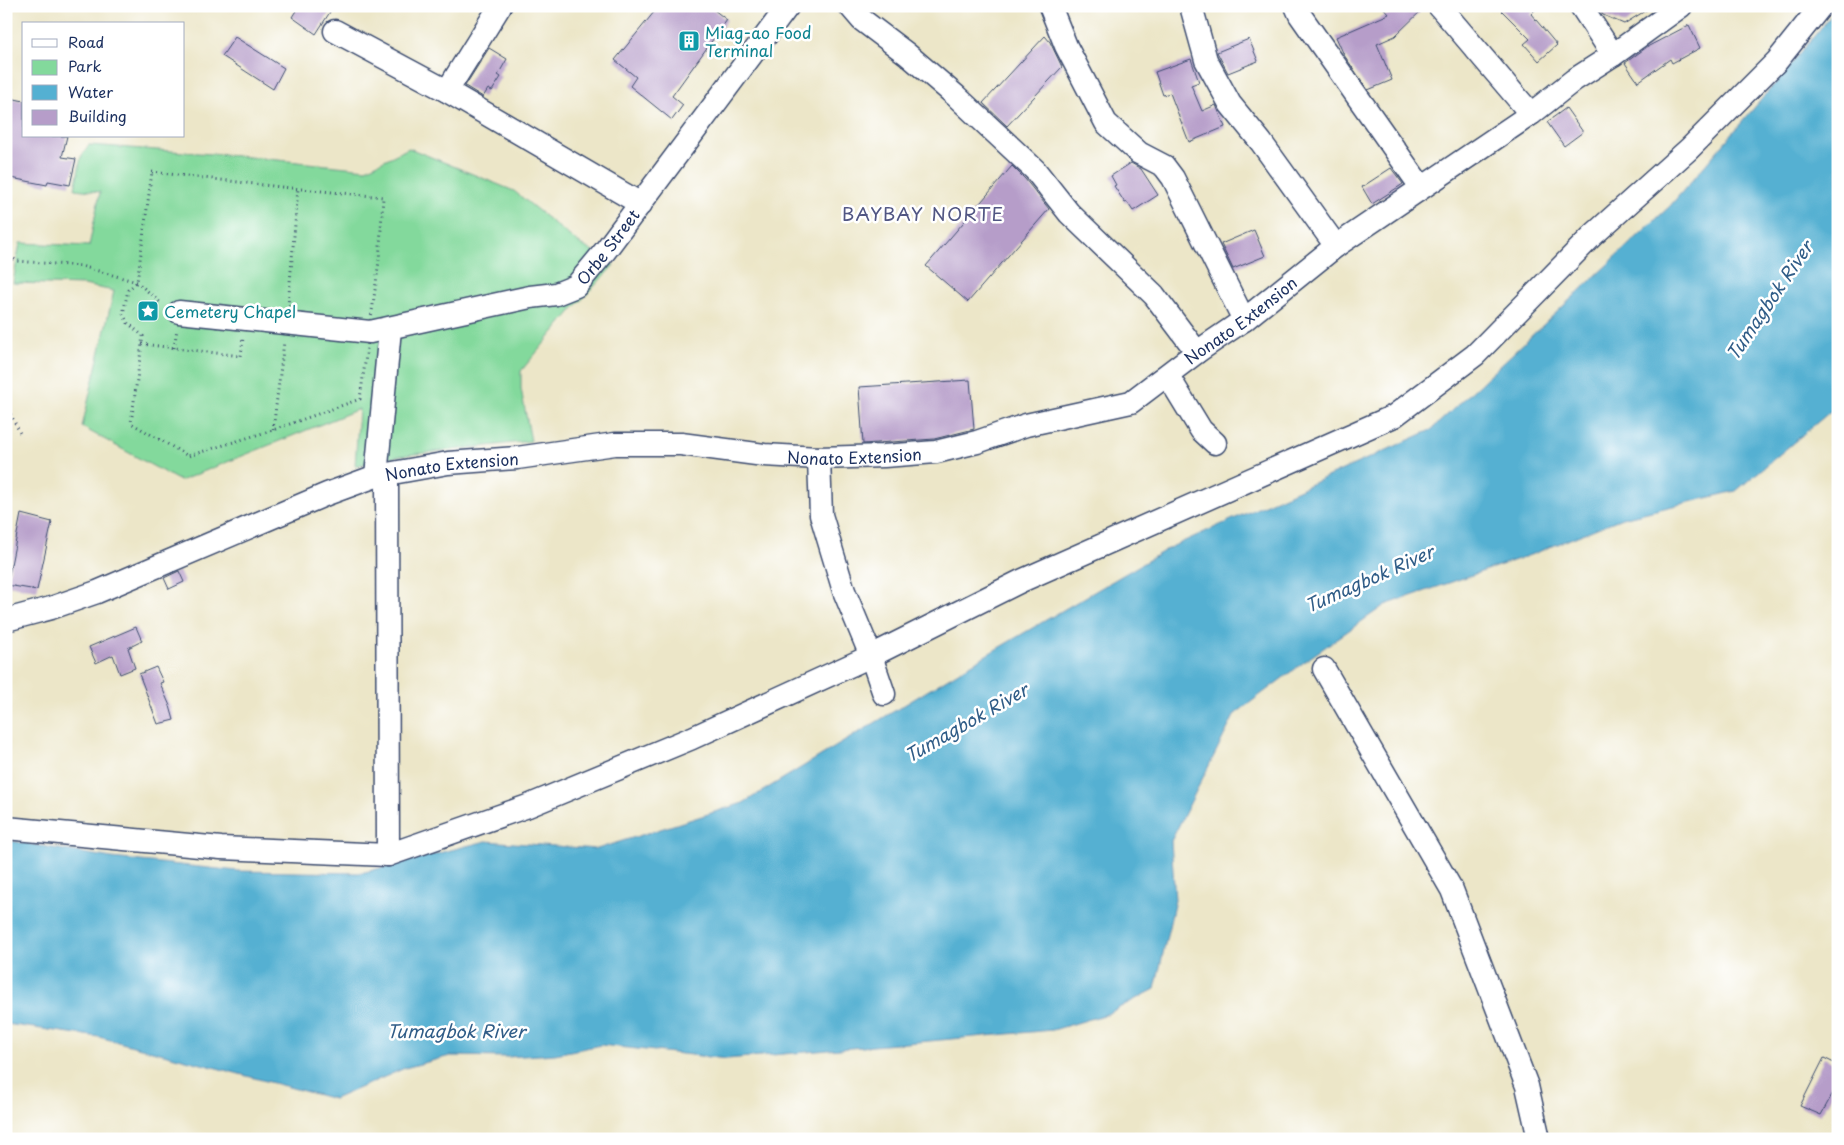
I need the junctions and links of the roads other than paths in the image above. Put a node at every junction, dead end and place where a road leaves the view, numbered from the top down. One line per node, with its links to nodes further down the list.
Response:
1 (500, 6): 13 (street)
2 (788, 6): 16 (street, Orbe Street)
3 (850, 6): 21 (street)
4 (1050, 6): 19 (street)
5 (1191, 6): 17 (street)
6 (1296, 6): 15 (street)
7 (1438, 6): 14 (street)
8 (1581, 6): 12 (street)
9 (1681, 6): 12 (street, Nonato Extension)
10 (1821, 6): 27 (street)
11 (336, 31): 13 (street)
12 (1613, 55): 14 (street, Nonato Extension)
13 (447, 91): 16 (street)
14 (1531, 114): 15 (street, Nonato Extension)
15 (1421, 188): 17 (street, Nonato Extension)
16 (641, 204): 20 (street, Orbe Street)
17 (1336, 246): 19 (street, Nonato Extension)
18 (179, 312): 20 (street, Orbe Street)
19 (1244, 320): 21 (street, Nonato Extension)
20 (380, 330): 25 (street)
21 (1197, 352): 22 (street, Nonato Extension)
22 (1168, 376): 23 (street); 24 (street, Nonato Extension)
23 (1215, 443)
24 (819, 458): 25 (street, Nonato Extension); 27 (street)
25 (382, 475): 26 (street, Nonato Extension); 31 (street)
26 (6, 620)
27 (871, 656): 29 (street); 31 (street)
28 (1324, 669): 32 (street)
29 (884, 694)
30 (6, 828): 31 (street)
31 (388, 855)
32 (1539, 1139)

